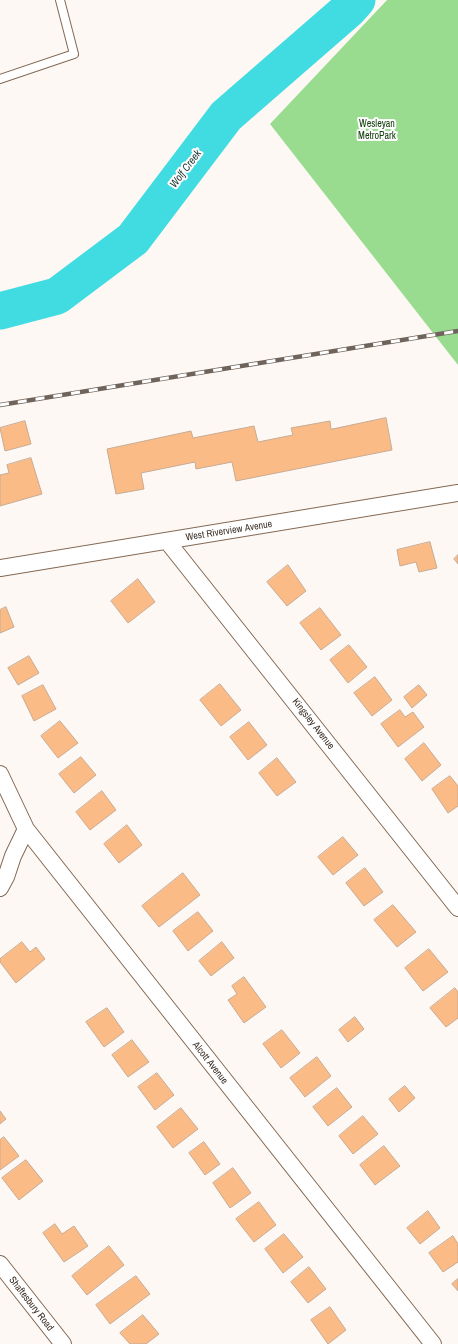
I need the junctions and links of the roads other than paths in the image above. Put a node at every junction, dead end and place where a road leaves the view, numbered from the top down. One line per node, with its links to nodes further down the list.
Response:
1 (60, 0): 2 (lane)
2 (0, 79)
3 (458, 493): 4 (street, West Riverview Avenue)
4 (167, 541): 5 (street, West Riverview Avenue); 9 (street, Kingsley Avenue)
5 (0, 568)
6 (0, 774): 7 (street, Alcott Avenue)
7 (26, 829): 8 (street); 12 (street, Alcott Avenue)
8 (0, 888)
9 (458, 908)
10 (0, 1264): 11 (street, Shaftesbury Road)
11 (63, 1344)
12 (433, 1344)

